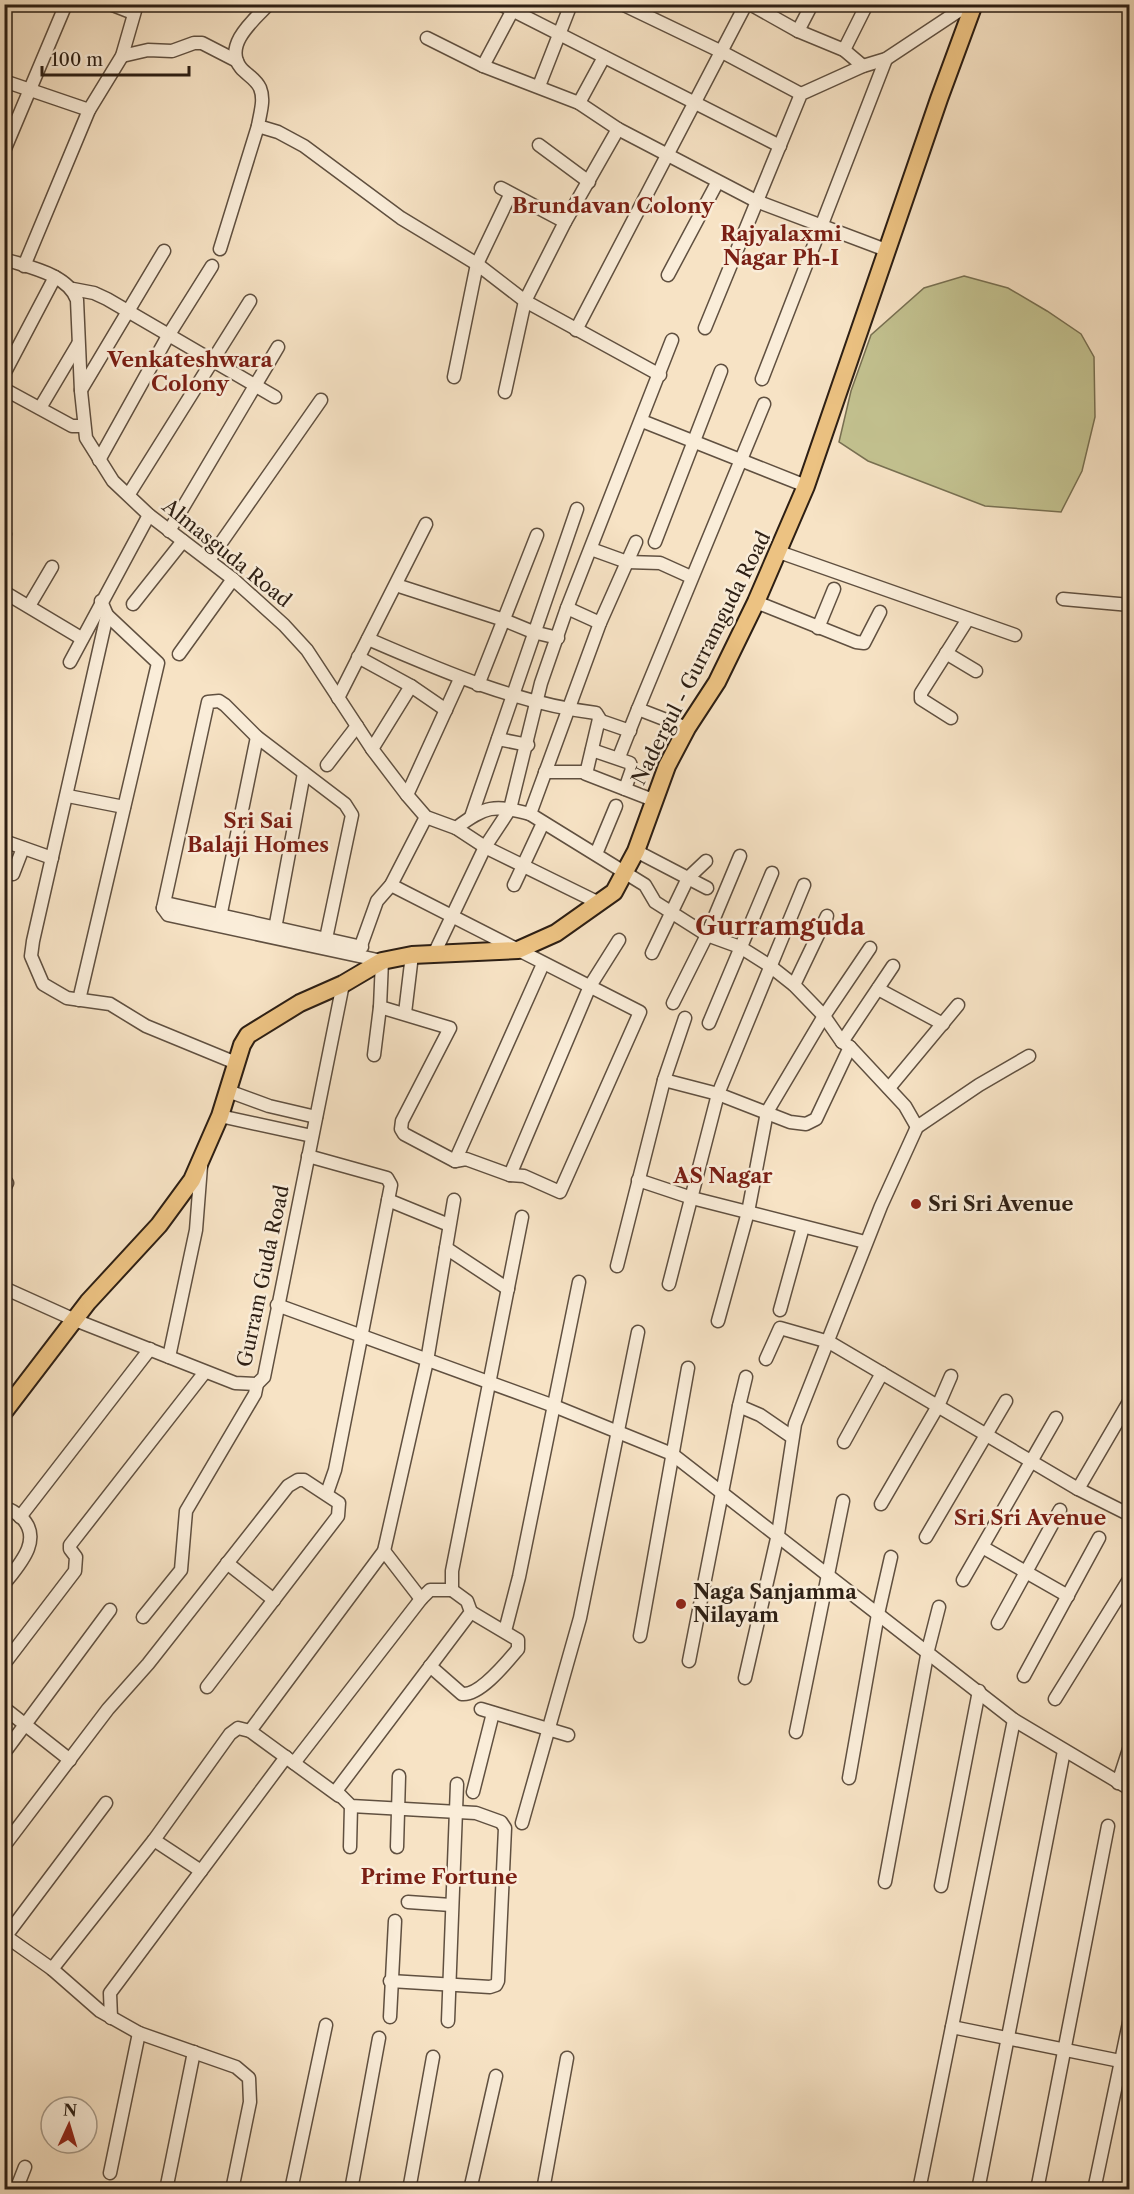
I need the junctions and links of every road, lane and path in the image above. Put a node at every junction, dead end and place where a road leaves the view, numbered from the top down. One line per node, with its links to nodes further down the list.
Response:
1 (6, 4): 14 (street)
2 (66, 4): 29 (street)
3 (110, 4): 15 (street)
4 (269, 4): 24 (street)
5 (500, 4): 13 (street)
6 (571, 4): 17 (street)
7 (622, 4): 20 (street)
8 (748, 4): 16 (street); 20 (street)
9 (812, 4): 16 (street)
10 (867, 4): 19 (street)
11 (969, 4): 23 (street)
12 (974, 4): 46 (main road, Nadergul - Gurramguda Road)
13 (515, 8): 17 (street); 25 (street)
14 (4, 9)
15 (135, 9): 21 (street)
16 (798, 31): 19 (street)
17 (560, 34): 22 (street); 28 (street)
18 (427, 38): 25 (street)
19 (844, 50): 26 (street)
20 (722, 52): 30 (street); 32 (street)
21 (122, 56): 24 (street); 33 (street)
22 (604, 57): 31 (street); 32 (street)
23 (886, 59): 26 (street); 44 (street)
24 (237, 61): 34 (street)
25 (483, 66): 28 (street)
26 (863, 66): 30 (street)
27 (4, 81): 29 (street)
28 (539, 86): 31 (street)
29 (31, 89): 33 (street); 38 (street)
30 (801, 94): 37 (street)
31 (579, 103): 35 (street)
32 (695, 104): 37 (street); 39 (street)
33 (89, 110): 50 (street)
34 (258, 126): 45 (street); 49 (street)
35 (618, 129): 39 (street); 40 (street)
36 (539, 145): 40 (street)
37 (780, 146): 42 (street)
38 (4, 151)
39 (668, 156): 41 (street); 59 (street)
40 (589, 182): 43 (street)
41 (717, 183): 42 (street); 52 (street)
42 (756, 201): 44 (street); 58 (street)
43 (565, 222): 49 (street); 56 (street)
44 (822, 226): 46 (street); 69 (street)
45 (220, 249)
46 (886, 250): 83 (main road, Nadergul - Gurramguda Road)
47 (164, 251): 57 (street)
48 (5, 260): 50 (street)
49 (477, 264): 56 (street); 68 (street)
50 (24, 266): 53 (street)
51 (212, 266): 60 (street)
52 (668, 275)
53 (55, 277): 54 (street); 66 (street)
54 (73, 289): 57 (street); 62 (street, Almasguda Road)
55 (250, 301): 64 (street)
56 (525, 301): 59 (street); 73 (street)
57 (126, 311): 60 (street); 72 (street)
58 (705, 328)
59 (576, 330): 67 (street)
60 (168, 336): 64 (street); 81 (street)
61 (672, 340): 67 (street)
62 (78, 344): 72 (street, Almasguda Road); 77 (street)
63 (278, 347): 70 (street)
64 (214, 361): 70 (street); 84 (street)
65 (721, 371): 80 (street)
66 (4, 375)
67 (660, 375): 78 (street)
68 (454, 376)
69 (762, 379)
70 (257, 386): 74 (street); 88 (street)
71 (4, 389): 77 (street)
72 (81, 391): 79 (street, Almasguda Road)
73 (505, 392)
74 (275, 397)
75 (321, 400): 95 (street)
76 (764, 404): 82 (street)
77 (40, 408): 79 (street)
78 (642, 421): 80 (street); 93 (street)
79 (84, 426): 81 (street, Almasguda Road)
80 (694, 442): 82 (street); 92 (street)
81 (99, 460): 84 (street, Almasguda Road)
82 (741, 460): 83 (street); 98 (street)
83 (806, 486): 94 (main road, Nadergul - Gurramguda Road)
84 (129, 494): 86 (street, Almasguda Road)
85 (577, 509): 116 (street)
86 (149, 515): 88 (street, Almasguda Road); 104 (street)
87 (426, 524): 100 (street)
88 (169, 531): 90 (street, Almasguda Road)
89 (537, 535): 113 (street)
90 (183, 541): 95 (street, Almasguda Road); 106 (street)
91 (636, 542): 96 (street)
92 (655, 542)
93 (591, 549): 96 (street); 109 (street)
94 (779, 552): 105 (main road, Nadergul - Gurramguda Road); 112 (street)
95 (209, 560): 99 (street, Almasguda Road)
96 (627, 562): 98 (street); 114 (street)
97 (52, 567): 108 (street)
98 (691, 577): 132 (street)
99 (233, 579): 122 (street); 130 (street, Almasguda Road)
100 (396, 585): 113 (street); 120 (street)
101 (834, 589): 115 (street)
102 (4, 592): 108 (street)
103 (1063, 599): 107 (street)
104 (101, 601): 111 (street); 118 (street)
105 (756, 602): 115 (street); 138 (main road, Nadergul - Gurramguda Road)
106 (133, 604)
107 (1130, 605)
108 (29, 606): 118 (street)
109 (567, 608): 114 (street); 119 (street)
110 (880, 612): 115 (street)
111 (107, 615): 152 (street); 155 (street)
112 (968, 619): 117 (street); 121 (street)
113 (504, 620): 116 (street); 127 (street)
114 (600, 623): 134 (street)
115 (818, 628)
116 (533, 632): 119 (street); 129 (street)
117 (1015, 635)
118 (81, 638): 124 (street)
119 (558, 638): 131 (street)
120 (368, 639): 123 (street); 126 (street)
121 (946, 653): 125 (street); 135 (street)
122 (178, 654)
123 (358, 657): 128 (street); 130 (street)
124 (70, 662)
125 (976, 671)
126 (460, 679): 127 (street); 133 (street)
127 (478, 685): 129 (street)
128 (411, 686): 133 (street); 143 (street)
129 (512, 695): 131 (street); 141 (street)
130 (338, 698): 137 (street, Almasguda Road)
131 (537, 703): 134 (street); 142 (street)
132 (638, 709): 138 (street); 139 (street)
133 (446, 710): 151 (street)
134 (570, 710): 136 (street); 147 (street)
135 (951, 718)
136 (599, 719): 139 (street); 144 (street)
137 (357, 726): 143 (street, Almasguda Road); 146 (street)
138 (687, 728): 153 (main road, Nadergul - Gurramguda Road)
139 (630, 731): 145 (street)
140 (258, 736): 149 (street); 183 (street); 183 (street)
141 (498, 738): 142 (street); 159 (street)
142 (528, 746): 156 (street)
143 (372, 749): 151 (street, Almasguda Road)
144 (591, 750): 145 (street); 148 (street)
145 (619, 757): 150 (street)
146 (327, 765)
147 (545, 772): 148 (street); 157 (street)
148 (586, 772): 150 (street)
149 (304, 773): 184 (street); 187 (street)
150 (625, 789): 153 (street)
151 (407, 795): 158 (street, Almasguda Road)
152 (68, 796): 155 (street); 168 (street)
153 (653, 800): 165 (main road, Nadergul - Gurramguda Road)
154 (616, 806): 166 (street)
155 (124, 807): 203 (street)
156 (510, 808): 157 (street); 159 (street); 163 (street)
157 (530, 814): 160 (street)
158 (426, 817): 161 (street, Almasguda Road); 175 (street)
159 (471, 817): 161 (street)
160 (543, 823): 166 (street); 170 (street)
161 (456, 828): 163 (street, Almasguda Road)
162 (4, 841): 164 (street)
163 (485, 847): 170 (street, Almasguda Road); 181 (street)
164 (23, 849): 168 (street); 173 (street)
165 (636, 851): 171 (main road, Nadergul - Gurramguda Road); 174 (street)
166 (596, 854): 171 (street)
167 (740, 856): 185 (street)
168 (52, 858): 203 (street)
169 (706, 861): 174 (street)
170 (522, 865): 176 (street); 179 (street, Almasguda Road)
171 (625, 873): 179 (main road, Nadergul - Gurramguda Road); 180 (street)
172 (772, 873): 188 (street)
173 (13, 874)
174 (688, 878): 178 (street); 180 (street)
175 (391, 885): 181 (street); 191 (street)
176 (514, 885)
177 (804, 885): 197 (street)
178 (707, 888)
179 (599, 903): 190 (main road, Nadergul - Gurramguda Road)
180 (672, 913): 185 (street); 192 (street)
181 (452, 915): 190 (street); 193 (street)
182 (827, 916): 200 (street)
183 (219, 921): 184 (street)
184 (274, 933): 187 (street)
185 (706, 935): 188 (street); 204 (street)
186 (619, 940): 201 (street)
187 (325, 944): 191 (street)
188 (740, 947): 197 (street); 210 (street)
189 (870, 948): 208 (street)
190 (518, 950): 193 (main road, Nadergul - Gurramguda Road); 196 (street)
191 (360, 951): 195 (street)
192 (652, 953)
193 (434, 954): 194 (main road, Nadergul - Gurramguda Road)
194 (412, 955): 195 (main road, Nadergul - Gurramguda Road); 207 (street)
195 (382, 962): 199 (main road, Nadergul - Gurramguda Road); 206 (street)
196 (543, 964): 201 (street); 227 (street)
197 (770, 966): 200 (street); 219 (street)
198 (893, 966): 202 (street)
199 (343, 984): 215 (main road, Nadergul - Gurramguda Road); 222 (street, Gurram Guda Road)
200 (794, 985): 208 (street)
201 (590, 986): 228 (street); 228 (street)
202 (878, 989): 211 (street); 212 (street)
203 (80, 1000): 215 (street)
204 (673, 1003)
205 (958, 1005): 211 (street)
206 (380, 1007): 207 (street); 213 (street)
207 (405, 1013): 227 (street)
208 (824, 1016): 212 (street); 220 (street)
209 (685, 1018): 216 (street)
210 (709, 1023)
211 (943, 1024): 217 (street)
212 (846, 1044): 217 (street); 220 (street)
213 (374, 1055)
214 (1029, 1056): 223 (street)
215 (236, 1063): 218 (main road, Nadergul - Gurramguda Road)
216 (664, 1080): 219 (street); 229 (street)
217 (889, 1088): 223 (street)
218 (228, 1091): 221 (main road, Nadergul - Gurramguda Road); 222 (street)
219 (718, 1094): 220 (street); 230 (street)
220 (767, 1112): 233 (street)
221 (220, 1116): 224 (street); 225 (main road, Nadergul - Gurramguda Road)
222 (316, 1117): 224 (street, Gurram Guda Road)
223 (917, 1127): 237 (street)
224 (312, 1136): 226 (street, Gurram Guda Road)
225 (202, 1154): 246 (main road, Nadergul - Gurramguda Road); 252 (street)
226 (308, 1156): 231 (street); 244 (street, Gurram Guda Road)
227 (455, 1161): 228 (street)
228 (510, 1174)
229 (638, 1180): 230 (street); 239 (street)
230 (692, 1198): 233 (street); 241 (street)
231 (388, 1200): 235 (street); 249 (street)
232 (454, 1200): 235 (street)
233 (748, 1212): 236 (street); 247 (street)
234 (522, 1216): 243 (street)
235 (449, 1225): 238 (street)
236 (803, 1227): 237 (street); 245 (street)
237 (865, 1242): 250 (street)
238 (446, 1248): 243 (street); 254 (street)
239 (617, 1266)
240 (579, 1282): 264 (street)
241 (669, 1284)
242 (4, 1287): 246 (street, Gurram Guda Road)
243 (508, 1289): 260 (street)
244 (277, 1305): 249 (street); 261 (street, Gurram Guda Road)
245 (780, 1310)
246 (75, 1320): 251 (street, Gurram Guda Road); 267 (main road, Nadergul - Gurramguda Road)
247 (718, 1321)
248 (638, 1332): 270 (street)
249 (362, 1336): 254 (street); 277 (street)
250 (829, 1342): 253 (street); 257 (street); 269 (street)
251 (150, 1349): 252 (street, Gurram Guda Road); 283 (street)
252 (169, 1357): 256 (street, Gurram Guda Road)
253 (766, 1359)
254 (427, 1361): 260 (street); 288 (street)
255 (688, 1368): 273 (street)
256 (205, 1372): 261 (street, Gurram Guda Road); 310 (street)
257 (882, 1373): 266 (street); 272 (street)
258 (951, 1376): 266 (street)
259 (746, 1377): 265 (street)
260 (491, 1383): 264 (street); 296 (street)
261 (257, 1384): 304 (street)
262 (1130, 1400): 275 (street)
263 (1006, 1401): 271 (street)
264 (554, 1406): 270 (street); 306 (street)
265 (740, 1406): 269 (street); 276 (street)
266 (938, 1406): 271 (street); 279 (street)
267 (4, 1412)
268 (1056, 1418): 274 (street)
269 (795, 1425): 284 (street)
270 (618, 1431): 273 (street); 320 (street)
271 (987, 1437): 274 (street); 285 (street)
272 (844, 1442)
273 (672, 1454): 276 (street); 307 (street)
274 (1030, 1461): 275 (street); 287 (street)
275 (1078, 1489): 282 (street)
276 (723, 1492): 284 (street); 309 (street)
277 (327, 1493): 290 (street); 299 (street)
278 (843, 1501): 292 (street)
279 (881, 1504)
280 (4, 1508): 283 (street)
281 (1060, 1510): 291 (street)
282 (1129, 1512)
283 (20, 1517): 295 (street)
284 (778, 1534): 292 (street); 313 (street)
285 (926, 1537)
286 (1099, 1538): 297 (street)
287 (984, 1548): 291 (street); 294 (street)
288 (384, 1551): 298 (street); 321 (street)
289 (891, 1557): 303 (street)
290 (227, 1563): 299 (street); 327 (street)
291 (1026, 1573): 297 (street); 305 (street)
292 (827, 1577): 303 (street); 322 (street)
293 (1130, 1578): 316 (street)
294 (963, 1580)
295 (4, 1584)
296 (452, 1590): 298 (street); 302 (street)
297 (1068, 1596): 312 (street)
298 (421, 1599): 328 (street)
299 (274, 1600): 314 (street)
300 (939, 1607): 308 (street)
301 (110, 1610): 319 (street)
302 (471, 1612): 306 (street); 311 (street)
303 (878, 1614): 308 (street); 330 (street)
304 (143, 1617)
305 (998, 1623)
306 (505, 1631): 311 (street)
307 (640, 1636)
308 (928, 1650): 315 (street); 346 (street)
309 (689, 1661)
310 (4, 1664)
311 (430, 1666): 334 (street)
312 (1024, 1676)
313 (745, 1678)
314 (207, 1687)
315 (979, 1691): 318 (street); 347 (street)
316 (1055, 1699)
317 (4, 1708): 319 (street)
318 (1014, 1720): 325 (street); 360 (street)
319 (26, 1725): 326 (street); 327 (street)
320 (548, 1730): 323 (street); 333 (street); 339 (street)
321 (250, 1731): 328 (street); 341 (street)
322 (796, 1732)
323 (568, 1735)
324 (1130, 1746): 332 (street)
325 (1064, 1750): 332 (street); 363 (street)
326 (4, 1753)
327 (70, 1760): 342 (street)
328 (290, 1760): 334 (street); 345 (street)
329 (399, 1776): 337 (street)
330 (849, 1778)
331 (457, 1784): 338 (street)
332 (1124, 1786)
333 (473, 1792)
334 (339, 1796): 336 (street)
335 (106, 1803): 351 (street)
336 (351, 1806): 337 (street); 343 (street)
337 (398, 1809): 338 (street); 344 (street)
338 (455, 1811): 349 (street); 354 (street)
339 (522, 1823)
340 (1108, 1826): 364 (street)
341 (154, 1840): 345 (street); 352 (street)
342 (4, 1846)
343 (350, 1847)
344 (397, 1847)
345 (201, 1871): 356 (street)
346 (885, 1882)
347 (941, 1886)
348 (408, 1902): 349 (street)
349 (452, 1905): 354 (street)
350 (395, 1921): 353 (street)
351 (5, 1936): 352 (street)
352 (52, 1969): 356 (street)
353 (390, 1981): 354 (street); 355 (street)
354 (449, 1984): 358 (street)
355 (390, 2017)
356 (111, 2018): 361 (street)
357 (1130, 2018): 368 (street)
358 (448, 2021)
359 (326, 2025): 375 (street)
360 (952, 2026): 363 (street); 380 (street)
361 (139, 2032): 365 (street); 371 (street)
362 (379, 2038): 376 (street)
363 (1008, 2038): 364 (street); 381 (street)
364 (1065, 2050): 368 (street); 382 (street)
365 (194, 2052): 373 (street); 374 (street)
366 (433, 2057): 377 (street)
367 (567, 2058): 379 (street)
368 (1125, 2062): 383 (street)
369 (496, 2076): 378 (street)
370 (25, 2167): 372 (street)
371 (110, 2173)
372 (16, 2190)
373 (166, 2190)
374 (232, 2190)
375 (291, 2190)
376 (351, 2190)
377 (409, 2190)
378 (470, 2190)
379 (543, 2190)
380 (919, 2190)
381 (978, 2190)
382 (1036, 2190)
383 (1094, 2190)

